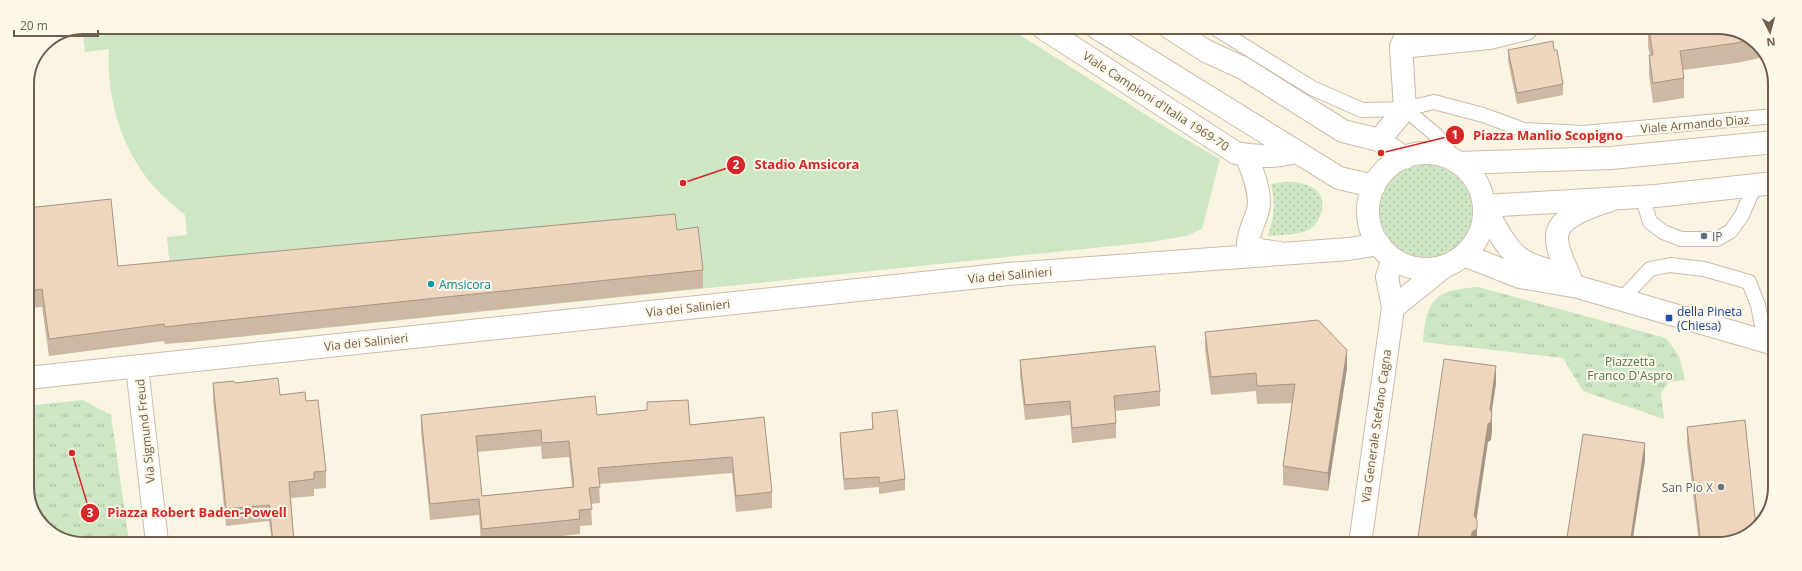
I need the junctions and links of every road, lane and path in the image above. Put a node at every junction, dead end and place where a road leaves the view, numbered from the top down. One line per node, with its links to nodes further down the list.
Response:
1 (1052, 34): 12 (street, Viale Campioni d'Italia 1969-70)
2 (1107, 34): 11 (street)
3 (1179, 34): 9 (street)
4 (1225, 34): 7 (lane, Viale Armando Diaz)
5 (1506, 34): 6 (street)
6 (1405, 38): 7 (street)
7 (1405, 109): 8 (lane, Viale Armando Diaz); 9 (street); 14 (lane)
8 (1768, 117)
9 (1380, 140): 13 (street)
10 (1768, 143): 14 (street, Viale Armando Diaz)
11 (1298, 152): 12 (street, Viale Campioni d'Italia 1969-70); 16 (street)
12 (1246, 155): 21 (street)
13 (1404, 158): 14 (street); 16 (street)
14 (1458, 162): 19 (street)
15 (1765, 184): 17 (street); 17 (lane)
16 (1374, 186): 20 (street)
17 (1642, 196): 18 (street)
18 (1618, 198): 19 (street); 24 (street)
19 (1484, 206): 22 (street); 24 (street)
20 (1386, 252): 21 (street, Via dei Salinieri); 23 (street); 26 (street, Via Generale Stefano Cagna)
21 (1286, 253): 29 (street, Via dei Salinieri)
22 (1464, 255): 23 (street); 24 (street)
23 (1444, 266): 26 (street)
24 (1574, 282): 25 (street)
25 (1621, 300): 27 (lane); 28 (street)
26 (1393, 308): 32 (street, Via Generale Stefano Cagna)
27 (1768, 340)
28 (1768, 343)
29 (137, 368): 30 (street, Via dei Salinieri); 31 (street, Via Sigmund Freud)
30 (34, 377)
31 (156, 537)
32 (1361, 537)

